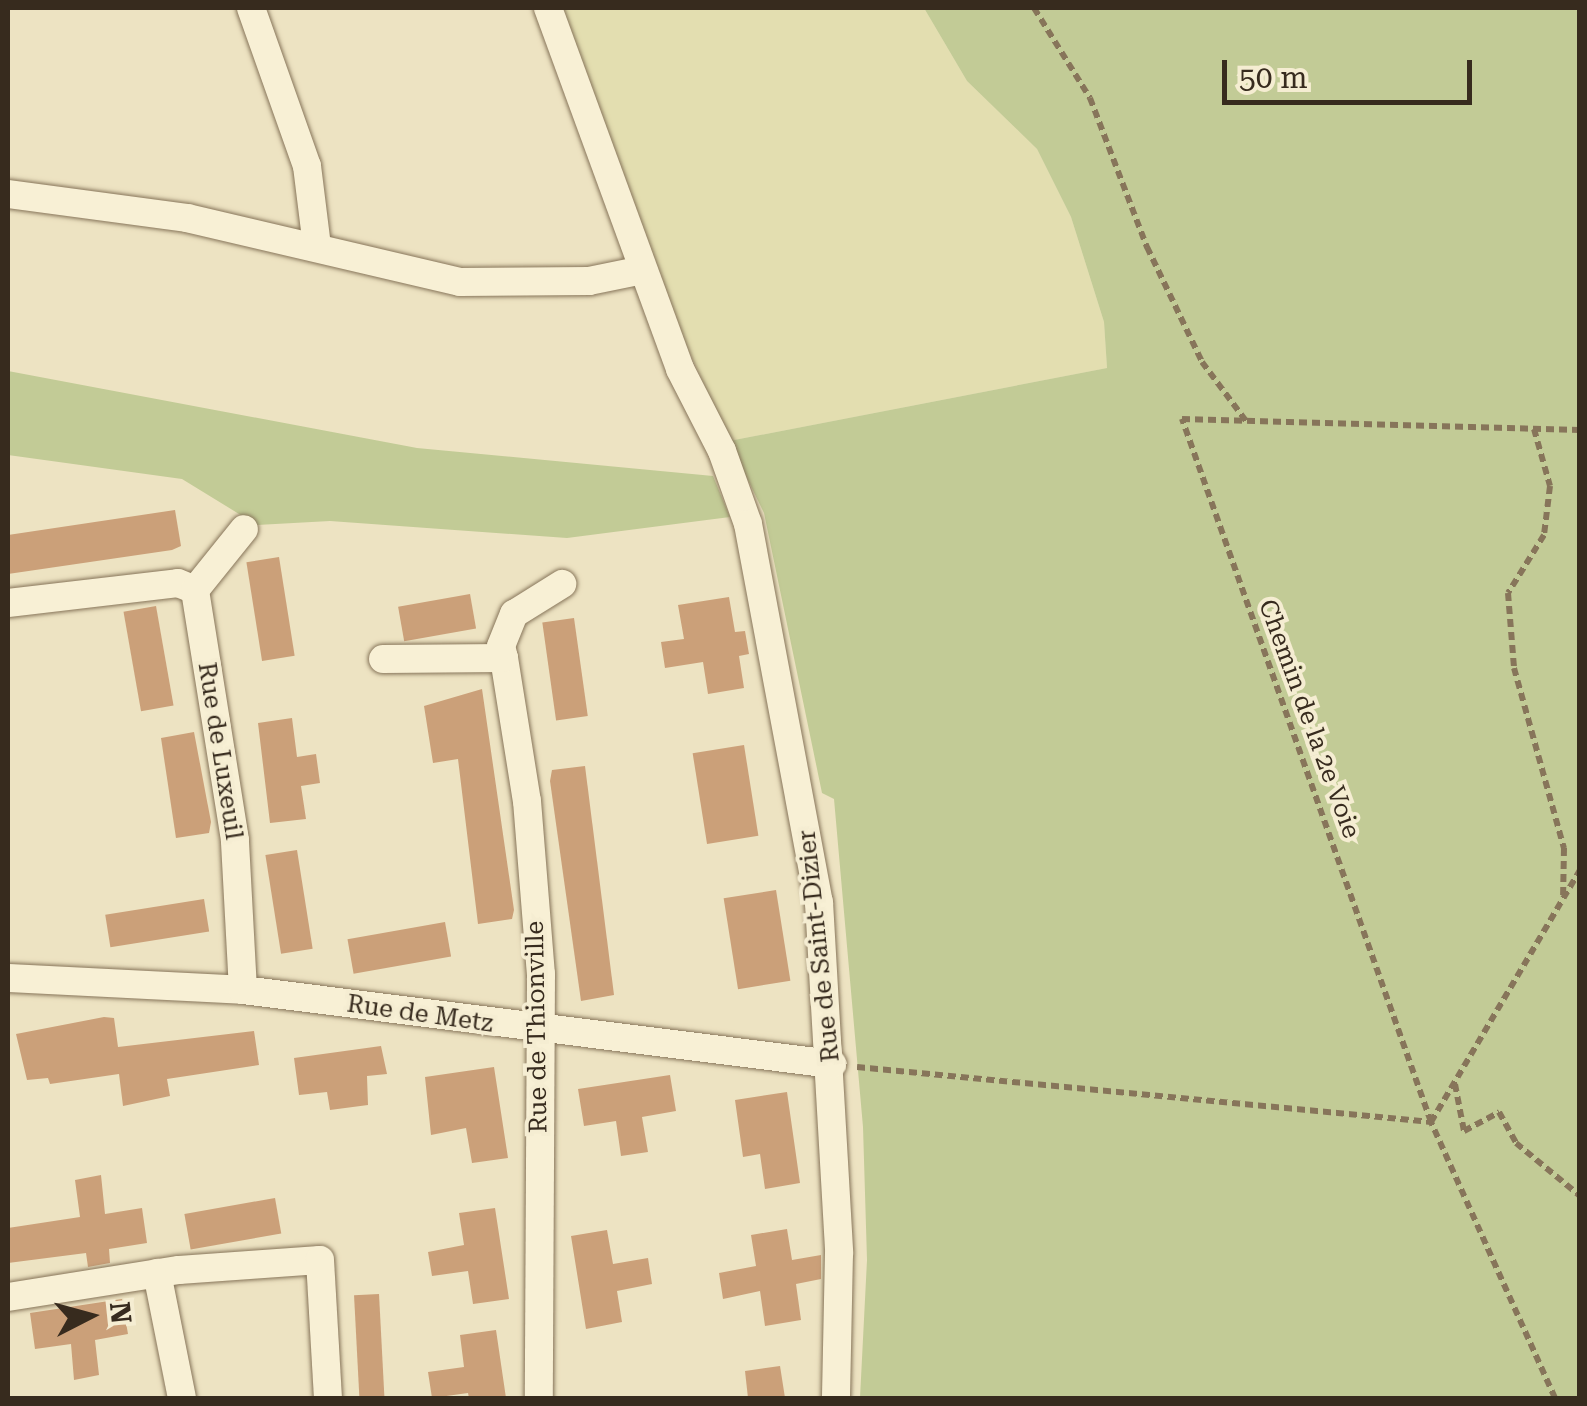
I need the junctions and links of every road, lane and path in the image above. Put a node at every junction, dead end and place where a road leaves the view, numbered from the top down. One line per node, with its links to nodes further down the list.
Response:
1 (252, 8): 5 (street)
2 (548, 8): 6 (street, Rue de Saint-Dizier)
3 (1034, 8): 7 (path)
4 (8, 194): 5 (street)
5 (316, 246): 6 (street)
6 (644, 270): 21 (street, Rue de Saint-Dizier)
7 (1246, 421): 8 (path, Chemin de la 2e Voie); 23 (path, Chemin de la 2e Voie)
8 (1534, 429): 9 (path, Chemin de la 2e Voie); 17 (path)
9 (1580, 430)
10 (244, 529): 12 (street)
11 (562, 584): 14 (street, Rue de Thionville)
12 (195, 590): 13 (street); 19 (street, Rue de Luxeuil)
13 (8, 602)
14 (504, 658): 15 (street); 20 (street, Rue de Thionville)
15 (383, 660)
16 (1580, 870): 17 (path)
17 (1563, 898): 22 (path)
18 (8, 978): 19 (street, Rue de Metz)
19 (243, 990): 20 (street, Rue de Metz)
20 (537, 1030): 21 (street, Rue de Metz); 29 (street, Rue de Thionville)
21 (832, 1064): 23 (path); 30 (street, Rue de Saint-Dizier)
22 (1454, 1083): 23 (path); 24 (path)
23 (1431, 1122): 31 (path, Chemin de la 2e Voie)
24 (1580, 1196)
25 (157, 1274): 26 (street); 27 (street); 28 (street)
26 (8, 1297)
27 (182, 1398)
28 (328, 1398)
29 (539, 1398)
30 (836, 1398)
31 (1555, 1398)

